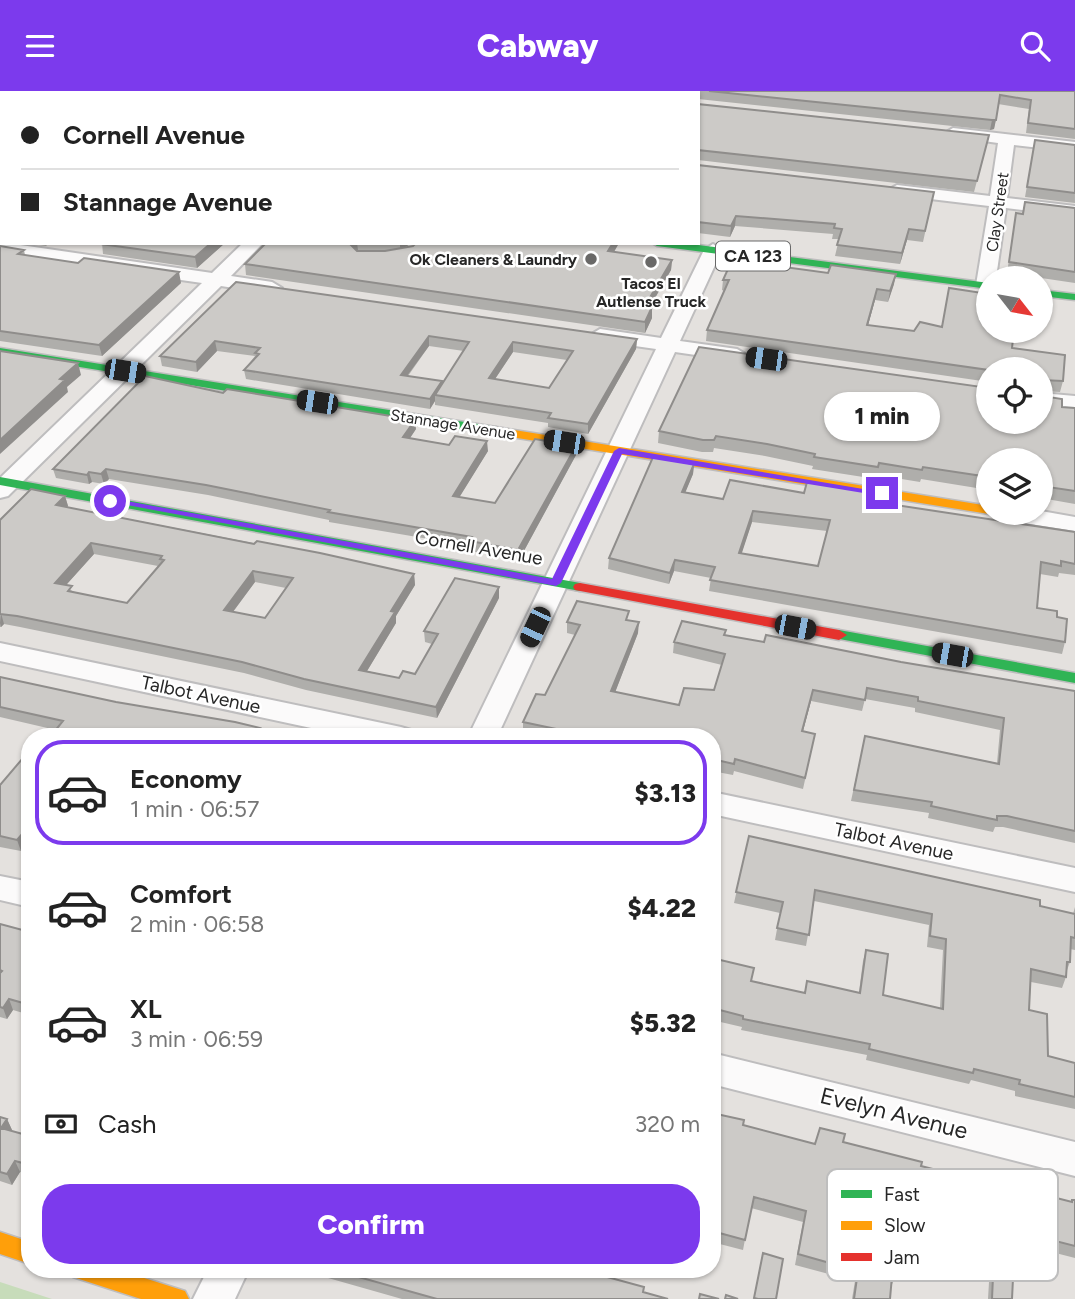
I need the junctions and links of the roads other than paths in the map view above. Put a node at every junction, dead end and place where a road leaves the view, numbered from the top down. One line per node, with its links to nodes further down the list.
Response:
1 (940, 132): 2 (street)
2 (1007, 139): 3 (street); 5 (street, Clay Street)
3 (1075, 147)
4 (873, 188): 5 (street)
5 (999, 202): 6 (street); 11 (street, Clay Street)
6 (1075, 211)
7 (253, 245): 12 (street)
8 (673, 245): 10 (street, CA 123)
9 (0, 249): 12 (street)
10 (713, 250): 13 (street, CA 123); 18 (street)
11 (990, 266)
12 (228, 281): 14 (street); 21 (street)
13 (976, 285)
14 (289, 290)
15 (1054, 295): 16 (street)
16 (1075, 297)
17 (580, 332): 18 (street)
18 (679, 347): 20 (street); 24 (street)
19 (0, 351): 21 (street, Stannage Avenue)
20 (757, 358)
21 (125, 371): 24 (street, Stannage Avenue); 25 (street)
22 (1053, 400): 23 (street)
23 (1075, 403)
24 (619, 451): 26 (street, Stannage Avenue); 29 (street)
25 (3, 485): 29 (street, Cornell Avenue)
26 (976, 508)
27 (1053, 521): 28 (street)
28 (1075, 524)
29 (556, 583): 31 (street, Cornell Avenue); 33 (street)
30 (0, 652): 32 (street, Talbot Avenue)
31 (1075, 678)
32 (359, 728)
33 (486, 728)
34 (721, 805): 35 (street, Talbot Avenue)
35 (1075, 880)
36 (0, 888): 37 (street)
37 (21, 893)
38 (721, 1070): 39 (street, Evelyn Avenue)
39 (1075, 1159)
40 (0, 1243): 41 (street)
41 (21, 1250)
42 (110, 1278): 44 (street)
43 (224, 1278): 45 (street)
44 (177, 1299)
45 (214, 1299)

